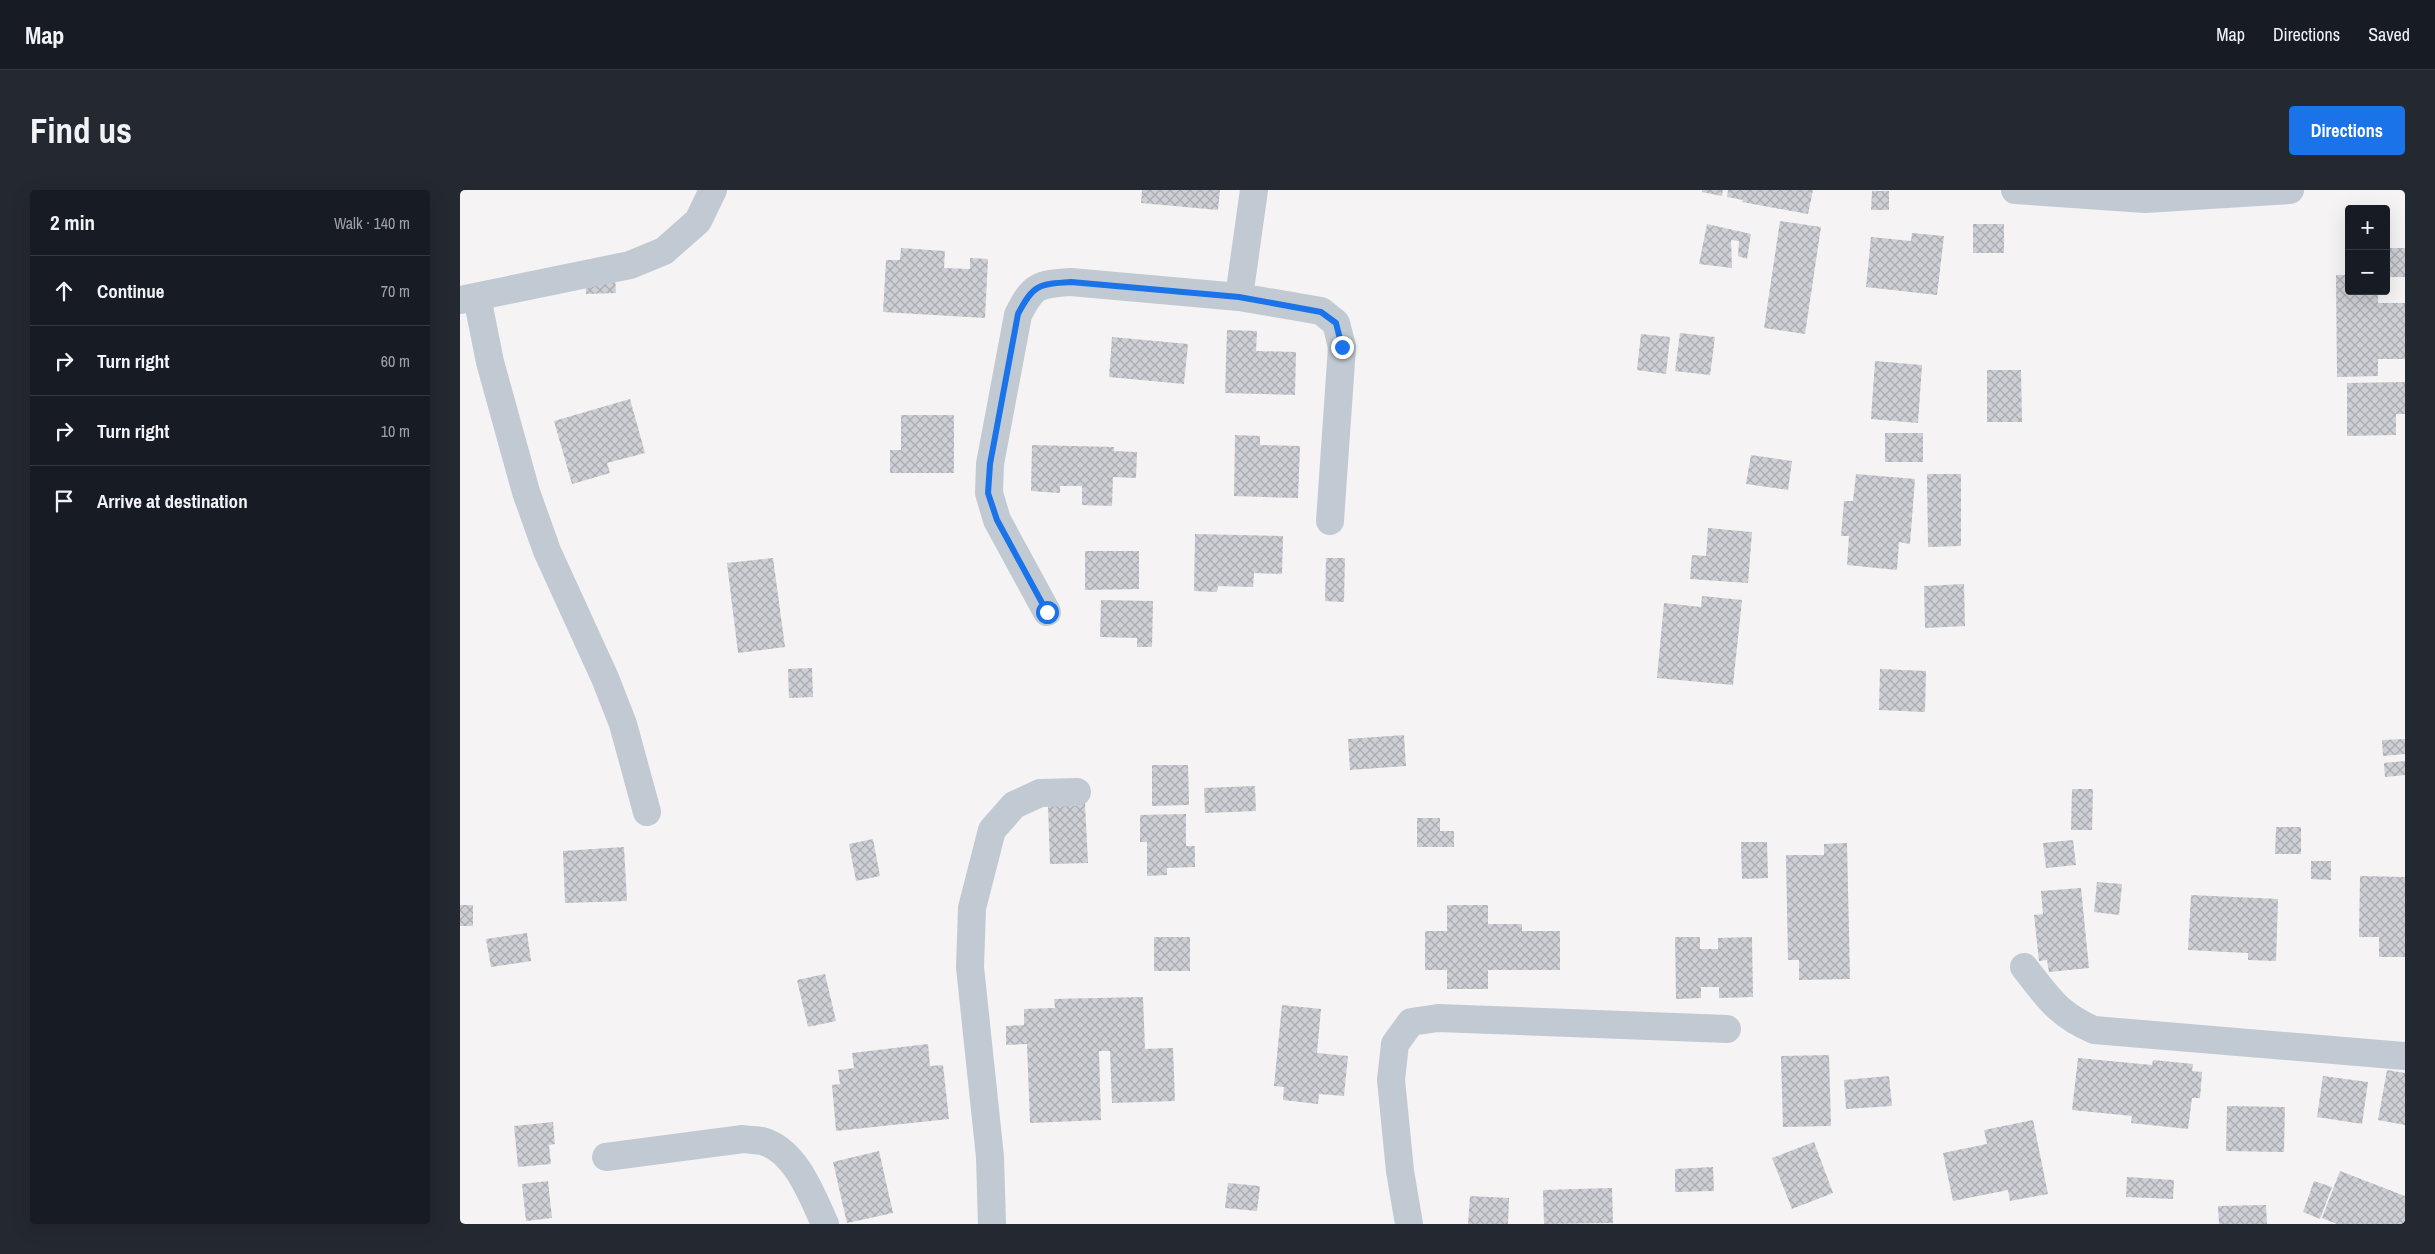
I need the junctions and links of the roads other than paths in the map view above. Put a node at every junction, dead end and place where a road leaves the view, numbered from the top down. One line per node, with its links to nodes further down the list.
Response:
1 (712, 190): 6 (street)
2 (1254, 190): 5 (street)
3 (2015, 190): 4 (street)
4 (2290, 190)
5 (1239, 297): 7 (street); 8 (street)
6 (469, 299): 10 (street)
7 (1330, 521)
8 (1047, 612)
9 (1077, 792): 16 (street)
10 (647, 812)
11 (2024, 967): 13 (street)
12 (1728, 1029): 17 (street)
13 (2405, 1056)
14 (606, 1156): 15 (street)
15 (825, 1224)
16 (992, 1224)
17 (1409, 1224)

